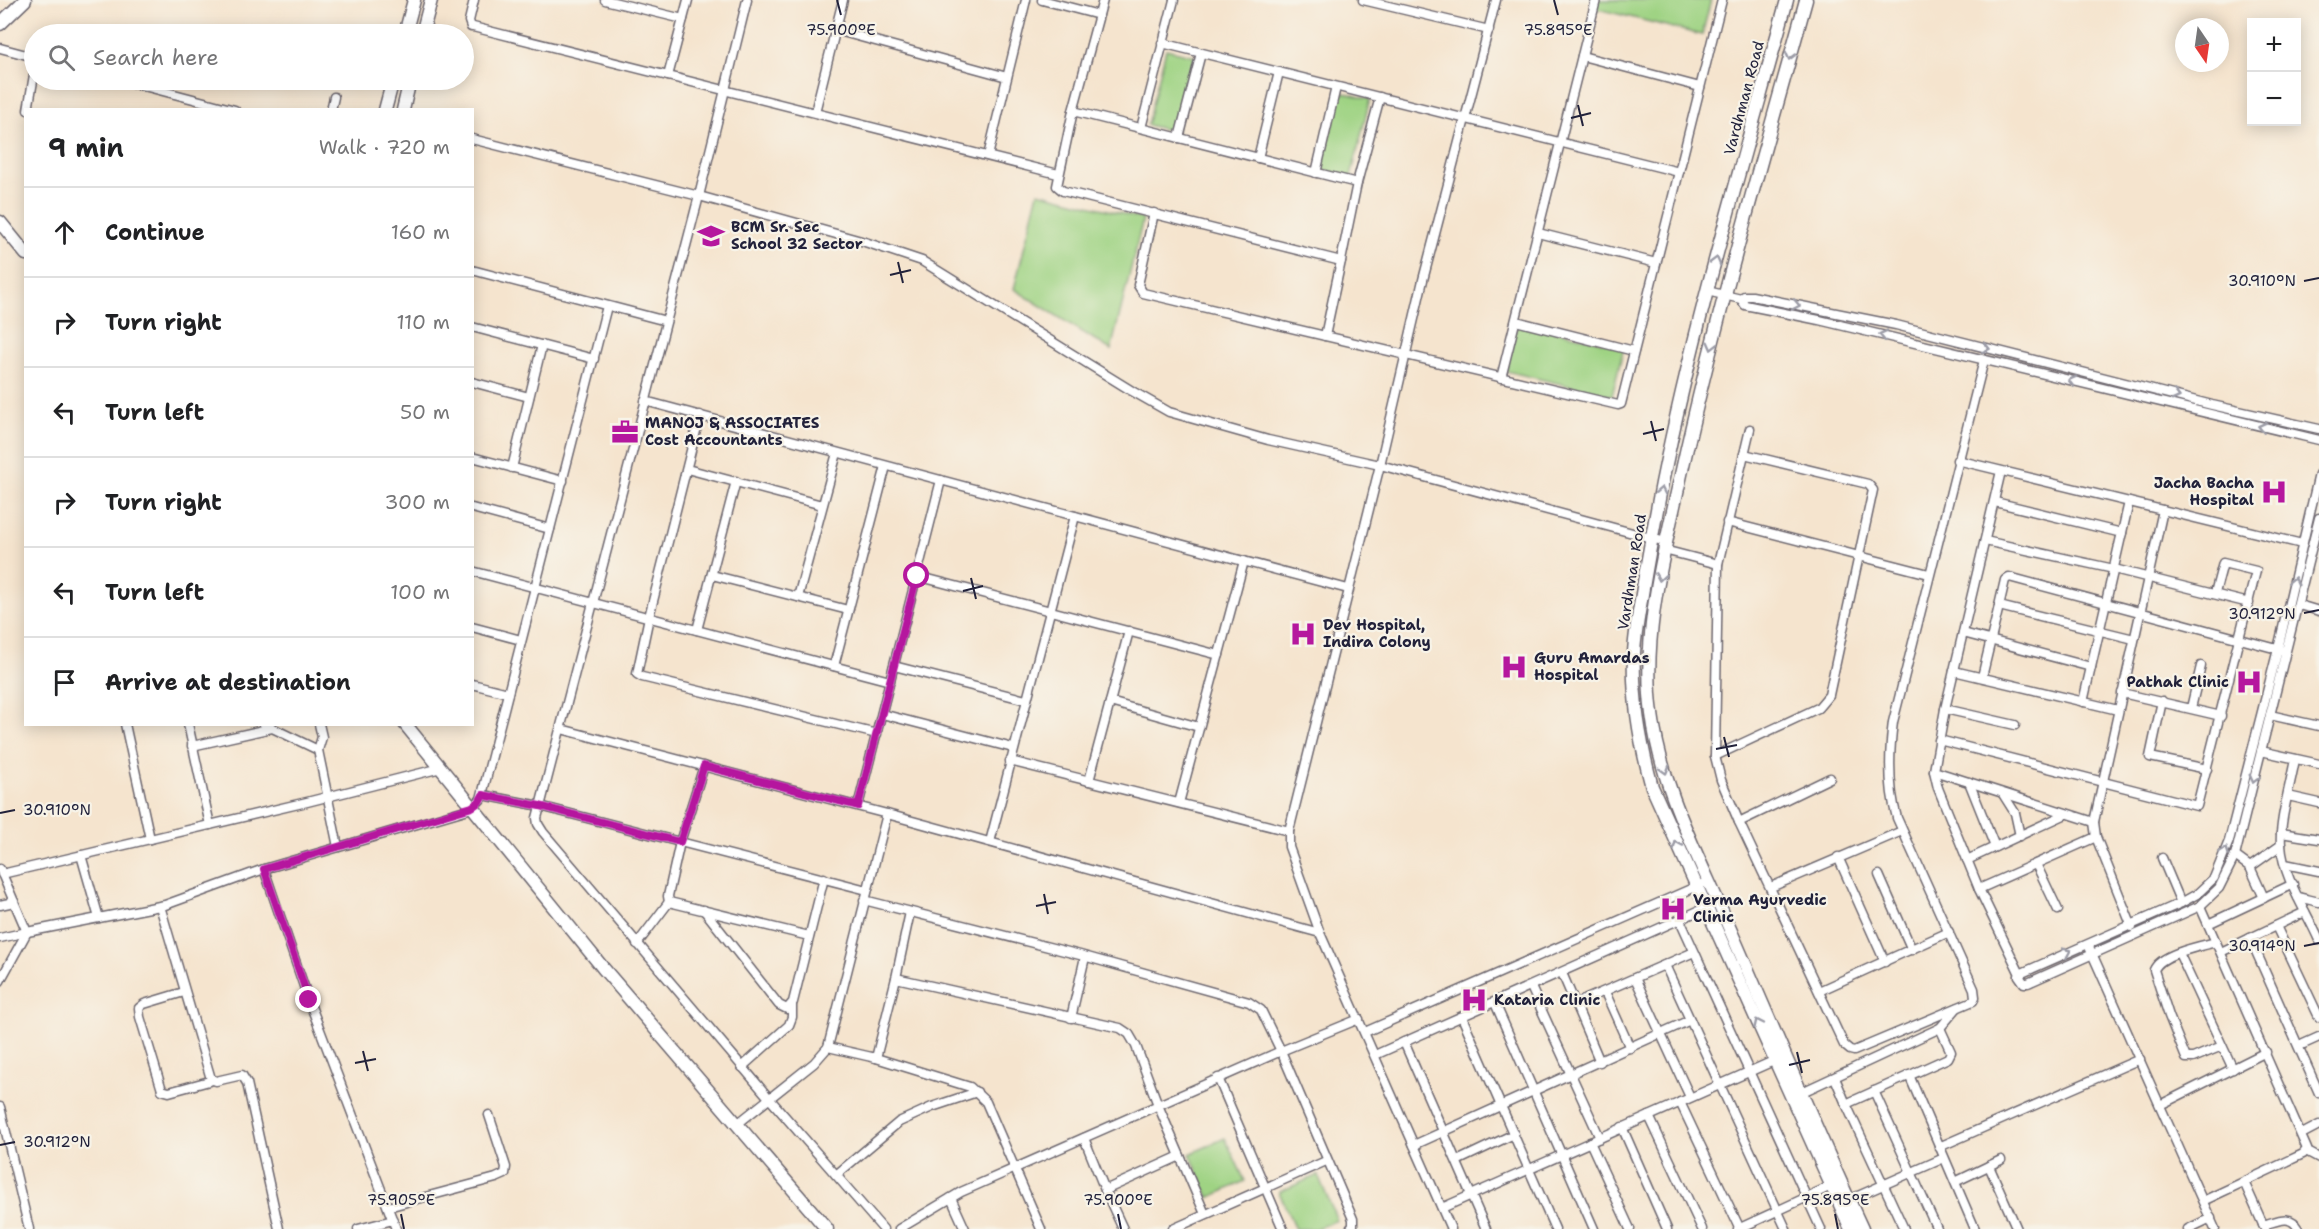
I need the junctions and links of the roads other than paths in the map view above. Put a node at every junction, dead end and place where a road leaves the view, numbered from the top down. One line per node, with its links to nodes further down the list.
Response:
1 (25, 0): 23 (street)
2 (414, 0): 24 (street)
3 (431, 0): 25 (street)
4 (474, 0): 26 (street)
5 (605, 0): 19 (street)
6 (688, 0): 22 (street)
7 (747, 0): 44 (street)
8 (843, 0): 28 (street)
9 (1026, 0): 37 (street)
10 (1042, 0): 21 (street)
11 (1103, 0): 21 (street)
12 (1174, 0): 30 (street)
13 (1363, 0): 20 (street)
14 (1496, 0): 29 (street)
15 (1596, 0): 34 (street)
16 (1722, 0): 39 (street)
17 (1786, 0): 73 (street, Vardhman Road, one-way to 17)
18 (1806, 0): 74 (street, Vardhman Road, one-way to 74)
19 (630, 3): 22 (street)
20 (1388, 3): 29 (street)
21 (1099, 15): 52 (street)
22 (683, 19): 36 (street)
23 (0, 24)
24 (408, 24)
25 (425, 24)
26 (470, 24)
27 (474, 28): 36 (street)
28 (835, 30): 37 (street); 53 (street)
29 (1489, 30): 54 (street)
30 (1162, 43): 32 (street); 55 (street)
31 (0, 48): 33 (street)
32 (1201, 53): 35 (street); 56 (street)
33 (24, 54)
34 (1582, 56): 39 (street); 58 (street)
35 (1279, 72): 38 (street); 60 (street)
36 (668, 76): 44 (street)
37 (1008, 77): 59 (street)
38 (1336, 87): 46 (street); 62 (street)
39 (1700, 87): 61 (street)
40 (31, 90): 47 (street)
41 (159, 90): 48 (street)
42 (390, 90): 50 (street)
43 (407, 90): 51 (street)
44 (725, 90): 53 (street); 65 (street)
45 (334, 97): 49 (street)
46 (1380, 97): 54 (street); 64 (street)
47 (28, 108)
48 (227, 108)
49 (331, 108)
50 (386, 108)
51 (403, 108)
52 (1073, 111): 55 (street); 63 (street)
53 (815, 112): 59 (street)
54 (1466, 119): 58 (street); 83 (street)
55 (1141, 128): 56 (street)
56 (1179, 138): 60 (street)
57 (474, 140): 65 (street)
58 (1559, 143): 61 (street); 68 (street)
59 (988, 156): 63 (street)
60 (1258, 158): 62 (street)
61 (1679, 172): 71 (street)
62 (1316, 173): 64 (street)
63 (1058, 174): 66 (street)
64 (1357, 183): 70 (street)
65 (699, 196): 77 (street); 98 (street)
66 (1154, 213): 70 (street); 80 (street)
67 (1, 226): 69 (street)
68 (1538, 233): 71 (street); 78 (street)
69 (24, 252)
70 (1341, 261): 80 (street)
71 (1656, 263): 82 (street)
72 (474, 271): 76 (street)
73 (1707, 291): 74 (street); 117 (street, Vardhman Road, one-way to 73)
74 (1724, 295): 75 (street); 120 (street, Vardhman Road, one-way to 120)
75 (1741, 299): 85 (street, one-way to 75); 92 (street, one-way to 92)
76 (607, 306): 77 (street); 84 (street)
77 (666, 321): 89 (street)
78 (1516, 321): 82 (street); 86 (street)
79 (474, 328): 81 (street)
80 (1325, 336): 83 (street)
81 (542, 345): 84 (street); 88 (street)
82 (1634, 351): 86 (street)
83 (1406, 355): 86 (street); 98 (street)
84 (594, 359): 105 (street)
85 (1984, 360): 93 (street, one-way to 85); 97 (street)
86 (1501, 378)
87 (474, 383): 88 (street)
88 (530, 397): 100 (street)
89 (645, 401): 90 (street); 135 (street)
90 (700, 415): 94 (street); 101 (street)
91 (1750, 429): 95 (street)
92 (2319, 429)
93 (2319, 440)
94 (837, 453): 99 (street); 109 (street)
95 (1744, 454): 114 (street); 121 (street)
96 (474, 458): 100 (street)
97 (1958, 460): 102 (street); 126 (street)
98 (1380, 465): 117 (street); 131 (street)
99 (886, 466): 104 (street); 139 (street)
100 (513, 468): 105 (street)
101 (687, 469): 106 (street); 143 (street)
102 (2001, 471): 107 (street); 108 (street)
103 (2319, 474): 119 (street)
104 (941, 480): 112 (street); 128 (street)
105 (563, 481): 115 (street)
106 (736, 481): 109 (street); 127 (street)
107 (1995, 502): 116 (street); 118 (street)
108 (2130, 502): 111 (street); 116 (street)
109 (822, 505): 133 (street)
110 (474, 509): 115 (street)
111 (2163, 510): 119 (street); 129 (street)
112 (1075, 516): 122 (street); 140 (street)
113 (2319, 518): 137 (street)
114 (1727, 522): 121 (street); 123 (street)
115 (550, 529): 130 (street)
116 (2122, 534): 124 (street)
117 (1651, 538): 120 (street); 243 (street, Vardhman Road, one-way to 117)
118 (1985, 541): 124 (street); 148 (street)
119 (2302, 544): 153 (street, one-way to 119)
120 (1665, 546): 123 (street); 241 (street, Vardhman Road, one-way to 241)
121 (1859, 556): 126 (street); 190 (street)
122 (1244, 561): 131 (street); 154 (street)
123 (1718, 564): 190 (street)
124 (2114, 569): 129 (street); 134 (street)
125 (474, 572): 130 (street)
126 (1929, 574): 217 (street)
127 (712, 575): 133 (street); 145 (street)
128 (917, 576): 140 (street); 156 (street)
129 (2147, 578): 132 (street); 142 (street)
130 (536, 587): 135 (street); 151 (street)
131 (1348, 589): 216 (street)
132 (2215, 593): 136 (street); 136 (street)
133 (798, 597): 139 (street)
134 (2106, 602): 138 (street); 142 (street); 146 (street)
135 (593, 603): 143 (street); 183 (street)
136 (2249, 603): 149 (street)
137 (2299, 605): 141 (street); 153 (street)
138 (1999, 606): 146 (street); 152 (street)
139 (848, 610): 155 (street)
140 (1050, 611): 147 (street); 165 (street)
141 (2319, 611)
142 (2140, 612): 149 (street); 150 (street)
143 (649, 617): 145 (street); 184 (street)
144 (474, 628): 151 (street)
145 (698, 630): 155 (street)
146 (2100, 630): 150 (street); 158 (street)
147 (1129, 631): 154 (street); 167 (street)
148 (1963, 633): 152 (street); 159 (street)
149 (2241, 638): 153 (street); 174 (street)
150 (2134, 639): 164 (street)
151 (521, 640): 163 (street)
152 (1991, 640): 158 (street); 160 (street)
153 (2282, 650): 173 (street); 253 (street, one-way to 153)
154 (1219, 655): 182 (street)
155 (834, 666): 161 (street)
156 (894, 666): 161 (street); 165 (street)
157 (2201, 666): 169 (street)
158 (2091, 667): 168 (street)
159 (1954, 670): 160 (street); 170 (street)
160 (1982, 677): 168 (street)
161 (890, 681): 172 (street)
162 (474, 684): 163 (street)
163 (508, 693): 203 (street)
164 (2122, 693): 166 (street); 171 (street)
165 (1026, 700): 187 (street)
166 (2162, 701): 169 (street); 196 (street)
167 (1110, 702): 182 (street); 199 (street)
168 (2083, 702): 171 (street)
169 (2191, 708): 174 (street)
170 (1945, 709): 175 (street); 185 (street)
171 (2118, 710): 201 (street)
172 (882, 714): 184 (street); 187 (street)
173 (2270, 715): 181 (street); 189 (street)
174 (2221, 716): 196 (street)
175 (2015, 724)
176 (125, 726): 221 (street)
177 (188, 726): 186 (street)
178 (268, 726): 186 (street); 188 (street)
179 (320, 726): 188 (street)
180 (407, 726): 195 (street)
181 (2319, 726)
182 (1199, 727): 206 (street)
183 (561, 729): 194 (street); 208 (street)
184 (877, 734): 209 (street)
185 (1939, 741): 197 (street); 201 (street)
186 (192, 746): 215 (street)
187 (1013, 748): 192 (street)
188 (318, 750): 205 (street)
189 (2261, 751): 191 (street); 229 (street, one-way to 229)
190 (1714, 756): 213 (street)
191 (2295, 759): 193 (street); 204 (street)
192 (1010, 761): 199 (street); 224 (street)
193 (2319, 764)
194 (704, 766): 209 (street); 223 (street)
195 (441, 768): 205 (street); 210 (street)
196 (2207, 769): 201 (street)
197 (1934, 771): 200 (street); 232 (street)
198 (1830, 778): 213 (street)
199 (1089, 781): 206 (street)
200 (1970, 782): 202 (street); 227 (street)
201 (2102, 782): 214 (street)
202 (2003, 794): 212 (street); 219 (street)
203 (483, 795): 208 (street); 210 (street)
204 (2288, 796): 207 (street); 218 (street)
205 (327, 797): 215 (street); 226 (street)
206 (1179, 803): 216 (street)
207 (2319, 803)
208 (540, 806): 223 (street); 277 (street)
209 (858, 806): 211 (street)
210 (472, 807): 226 (street); 344 (street)
211 (887, 814): 224 (street); 246 (street)
212 (2066, 814): 214 (street); 219 (street)
213 (1739, 822): 244 (street)
214 (2094, 822): 220 (street)
215 (210, 825): 221 (street)
216 (1288, 831): 269 (street)
217 (1902, 831): 230 (street); 268 (street)
218 (2281, 833): 222 (street); 225 (street)
219 (2020, 836): 227 (street)
220 (2096, 837): 233 (street); 264 (street)
221 (150, 839): 228 (street)
222 (2319, 839)
223 (680, 842): 240 (street); 251 (street)
224 (990, 842): 269 (street)
225 (2281, 845): 234 (street); 235 (street)
226 (338, 847): 236 (street)
227 (1995, 847): 232 (street)
228 (81, 855): 237 (street); 262 (street)
229 (2235, 856): 235 (street); 256 (street)
230 (1838, 857): 244 (street); 284 (street)
231 (2162, 858): 253 (street)
232 (1967, 860): 245 (street)
233 (2036, 864): 245 (street); 259 (street)
234 (2285, 864): 238 (street); 242 (street)
235 (2250, 867): 248 (street)
236 (264, 869): 255 (street); 379 (street)
237 (1, 871): 250 (street)
238 (2319, 871)
239 (1879, 875): 278 (street)
240 (824, 878): 246 (street); 271 (street)
241 (1709, 881): 243 (street); 317 (street, Vardhman Road)
242 (2293, 884): 247 (street); 248 (street)
243 (1695, 886): 257 (street, Vardhman Road); 305 (street)
244 (1772, 887): 292 (street)
245 (1979, 889): 287 (street)
246 (867, 890): 249 (street)
247 (2298, 897): 252 (street); 261 (street)
248 (2264, 898): 265 (street)
249 (864, 900): 260 (street); 311 (street)
250 (14, 902): 254 (street); 267 (street)
251 (669, 902): 258 (street); 277 (street)
252 (2319, 902)
253 (2181, 903): 264 (street)
254 (0, 905)
255 (160, 906): 262 (street); 293 (street)
256 (2200, 906): 265 (street); 270 (street)
257 (1705, 908): 263 (street); 317 (street, Vardhman Road, one-way to 257)
258 (704, 910): 271 (street); 297 (street)
259 (2058, 910)
260 (910, 912): 283 (street); 288 (street)
261 (2305, 912): 266 (street); 274 (street)
262 (99, 918): 267 (street)
263 (1680, 920): 279 (street); 286 (street)
264 (2131, 923): 270 (street); 276 (street)
265 (2208, 924): 275 (street)
266 (2276, 926): 273 (street); 300 (street)
267 (27, 932): 272 (street); 290 (street)
268 (1949, 932): 278 (street); 298 (street)
269 (1320, 933): 302 (street)
270 (2135, 934): 281 (street)
271 (809, 936): 297 (street)
272 (0, 938)
273 (2250, 938): 280 (street); 310 (street)
274 (2319, 940)
275 (2216, 942): 280 (street); 282 (street)
276 (2087, 943): 281 (street); 287 (street, one-way to 276)
277 (637, 944): 320 (street)
278 (1912, 950): 284 (street)
279 (1694, 952): 285 (street); 322 (street)
280 (2221, 952): 314 (street)
281 (2092, 953): 287 (street); 318 (street)
282 (2179, 953): 309 (street); 309 (street)
283 (1085, 957): 301 (street); 313 (street)
284 (1885, 962): 292 (street)
285 (1665, 965): 289 (street); 303 (street)
286 (1562, 973): 291 (street); 296 (street)
287 (2020, 974)
288 (896, 978): 301 (street); 316 (street)
289 (1635, 978): 294 (street); 306 (street)
290 (0, 981)
291 (1531, 987): 295 (street); 323 (street)
292 (1819, 991): 298 (street)
293 (184, 992): 327 (street); 327 (street)
294 (1605, 992): 296 (street); 312 (street)
295 (1495, 1003): 299 (street); 329 (street)
296 (1575, 1004): 319 (street)
297 (792, 1005): 320 (street)
298 (1957, 1007): 304 (street)
299 (1462, 1017): 308 (street); 340 (street)
300 (2319, 1017)
301 (1071, 1018): 338 (street)
302 (1359, 1019): 305 (street); 313 (street)
303 (1690, 1020): 306 (street); 328 (street)
304 (1940, 1028): 324 (street); 326 (street)
305 (1365, 1032): 315 (street)
306 (1660, 1034): 312 (street); 334 (street)
307 (2319, 1037): 310 (street)
308 (1404, 1042): 315 (street); 347 (street)
309 (2223, 1046): 321 (street)
310 (2299, 1046): 332 (street)
311 (828, 1047): 316 (street); 335 (street)
312 (1630, 1048): 319 (street)
313 (1281, 1051): 325 (street); 361 (street)
314 (2266, 1052): 321 (street); 349 (street)
315 (1375, 1055): 353 (street)
316 (876, 1058): 331 (street)
317 (1780, 1058): 322 (street); 333 (street, Vardhman Road); 371 (street, Vardhman Road)
318 (2140, 1059): 339 (street); 354 (street)
319 (1600, 1062): 323 (street)
320 (742, 1067): 335 (street)
321 (2233, 1069): 339 (street)
322 (1749, 1071): 328 (street); 375 (street)
323 (1571, 1074): 329 (street); 351 (street)
324 (1909, 1075): 330 (street); 354 (street)
325 (1218, 1078): 338 (street); 372 (street)
326 (1835, 1078): 333 (street); 337 (street)
327 (213, 1080): 388 (street)
328 (1719, 1084): 334 (street); 381 (street)
329 (1533, 1091): 340 (street); 356 (street)
330 (1874, 1091): 337 (street); 366 (street)
331 (977, 1092): 364 (street); 367 (street)
332 (2319, 1093)
333 (1800, 1094): 377 (street, Vardhman Road)
334 (1690, 1097): 336 (street)
335 (769, 1098): 344 (street); 367 (street)
336 (1680, 1102): 343 (street); 405 (street)
337 (1846, 1104): 370 (street)
338 (1158, 1105): 350 (street); 357 (street)
339 (2160, 1105): 378 (street)
340 (1501, 1106): 347 (street); 348 (street)
341 (0, 1107): 387 (street)
342 (489, 1115): 379 (street)
343 (1649, 1116): 346 (street); 404 (street)
344 (736, 1125): 390 (street)
345 (2319, 1125): 349 (street)
346 (1622, 1127): 351 (street); 403 (street)
347 (1444, 1131): 353 (street); 362 (street)
348 (1514, 1134): 362 (street); 365 (street)
349 (2302, 1134): 355 (street)
350 (1084, 1138): 364 (street); 373 (street)
351 (1600, 1138): 352 (street)
352 (1590, 1142): 356 (street); 402 (street)
353 (1414, 1145): 380 (street)
354 (1939, 1147): 358 (street)
355 (2306, 1151): 359 (street); 369 (street)
356 (1562, 1155): 365 (street); 401 (street)
357 (1180, 1156): 373 (street); 382 (street)
358 (1944, 1158): 366 (street); 368 (street)
359 (2319, 1158)
360 (2001, 1160): 363 (street)
361 (1326, 1161): 372 (street); 386 (street)
362 (1457, 1161): 374 (street)
363 (1989, 1166): 368 (street); 413 (street)
364 (1014, 1168): 376 (street); 394 (street)
365 (1529, 1169): 374 (street); 400 (street)
366 (1911, 1172): 370 (street); 411 (street)
367 (836, 1175): 391 (street)
368 (1955, 1182): 412 (street)
369 (2244, 1182): 378 (street); 385 (street)
370 (1883, 1184): 377 (street); 410 (street)
371 (1831, 1186): 375 (street); 408 (street, Vardhman Road)
372 (1265, 1187): 382 (street); 397 (street)
373 (1105, 1190): 395 (street)
374 (1471, 1195): 380 (street); 399 (street)
375 (1807, 1197): 381 (street); 407 (street)
376 (951, 1198): 392 (street); 393 (street)
377 (1848, 1200): 409 (street, Vardhman Road)
378 (2203, 1201): 383 (street)
379 (387, 1207): 384 (street)
380 (1442, 1208): 398 (street)
381 (1778, 1210): 405 (street); 406 (street)
382 (1205, 1214): 396 (street)
383 (2211, 1218): 414 (street); 415 (street)
384 (395, 1225): 389 (street)
385 (2264, 1227): 416 (street)
386 (1353, 1228)
387 (29, 1229)
388 (279, 1229)
389 (358, 1229)
390 (827, 1229)
391 (883, 1229)
392 (899, 1229)
393 (965, 1229)
394 (1041, 1229)
395 (1123, 1229)
396 (1173, 1229)
397 (1283, 1229)
398 (1451, 1229)
399 (1486, 1229)
400 (1555, 1229)
401 (1594, 1229)
402 (1630, 1229)
403 (1666, 1229)
404 (1702, 1229)
405 (1739, 1229)
406 (1786, 1229)
407 (1821, 1229)
408 (1851, 1229)
409 (1862, 1229)
410 (1904, 1229)
411 (1937, 1229)
412 (1975, 1229)
413 (2017, 1229)
414 (2188, 1229)
415 (2216, 1229)
416 (2299, 1229)

